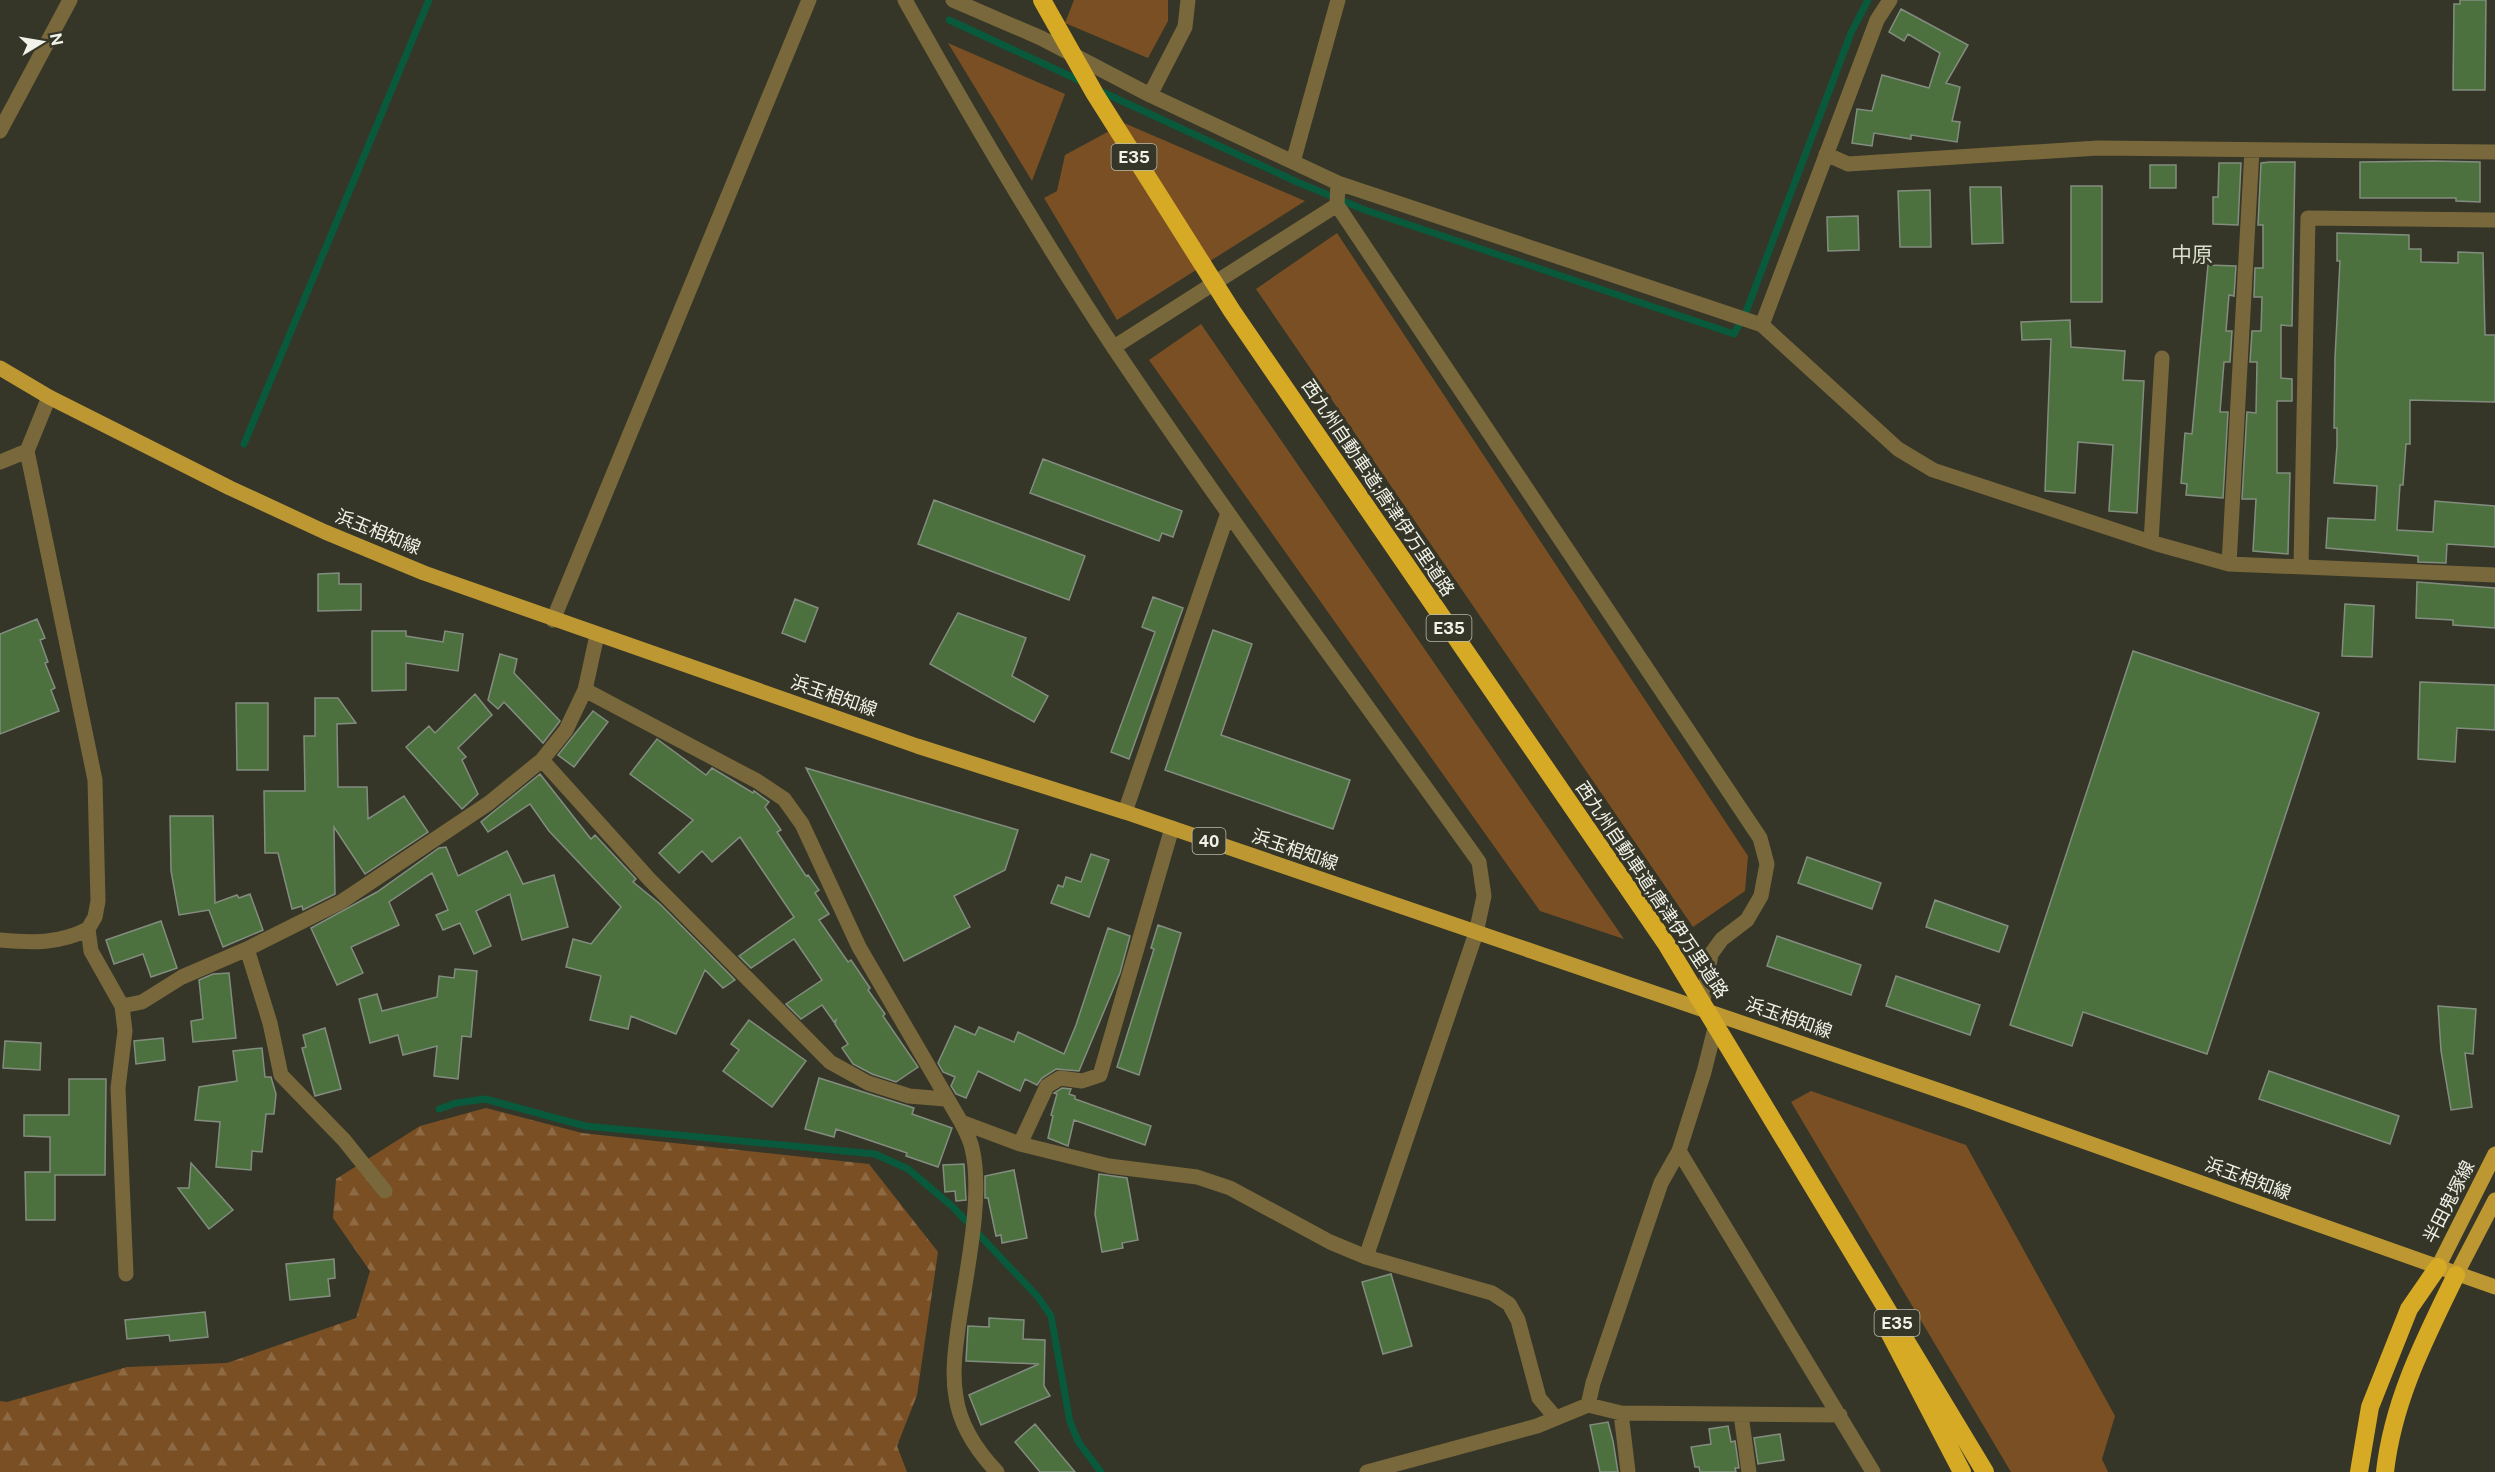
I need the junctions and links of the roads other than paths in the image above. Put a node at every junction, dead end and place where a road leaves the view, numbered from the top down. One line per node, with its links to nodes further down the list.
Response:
1 (70, 0): 10 (street)
2 (809, 0): 30 (street)
3 (905, 0): 19 (street)
4 (953, 0): 9 (street)
5 (1042, 0): 48 (highway, 西九州自動車道;唐津伊万里道路 / E35)
6 (1188, 0): 9 (street)
7 (1338, 0): 14 (street)
8 (1890, 0): 13 (street)
9 (1150, 95): 14 (street)
10 (0, 131)
11 (2252, 150): 12 (street); 13 (street); 27 (street)
12 (2495, 152)
13 (1826, 154): 18 (street)
14 (1293, 162): 15 (street)
15 (1338, 183): 16 (street); 18 (street)
16 (1337, 205): 19 (street); 41 (street)
17 (2495, 220): 28 (street)
18 (1759, 324): 26 (street)
19 (1114, 347): 25 (street)
20 (2162, 358): 26 (street)
21 (0, 368): 22 (main road, 浜玉相知線 / 40)
22 (49, 397): 23 (street); 30 (main road, 浜玉相知線 / 40)
23 (27, 451): 24 (street); 36 (street)
24 (0, 462)
25 (1228, 513): 34 (street); 37 (street)
26 (2151, 542): 27 (street)
27 (2229, 564): 28 (street)
28 (2301, 566): 29 (street)
29 (2495, 574)
30 (554, 620): 31 (main road, 浜玉相知線 / 40)
31 (597, 635): 32 (street); 34 (main road, 浜玉相知線 / 40)
32 (585, 690): 33 (street); 43 (street)
33 (542, 760): 39 (street); 43 (street)
34 (1125, 812): 35 (main road, 浜玉相知線 / 40)
35 (1172, 828): 37 (main road, 浜玉相知線 / 40); 45 (street)
36 (88, 929): 38 (street); 40 (street)
37 (1476, 933): 41 (main road, 浜玉相知線 / 40); 51 (street)
38 (0, 940)
39 (247, 949): 40 (street); 49 (street)
40 (122, 1006): 53 (street)
41 (1702, 1009): 42 (main road, 浜玉相知線 / 40)
42 (1718, 1014): 46 (street); 52 (main road, 浜玉相知線 / 40)
43 (945, 1099): 44 (street)
44 (961, 1122): 45 (street); 61 (street)
45 (1020, 1144): 51 (street)
46 (1679, 1151): 56 (street); 59 (street)
47 (2495, 1154): 52 (main road, 半田鬼塚線)
48 (1807, 1174): 66 (highway, 西九州自動車道;唐津伊万里道路 / E35); 67 (highway, 西九州自動車道;唐津伊万里道路 / E35)
49 (385, 1191)
50 (2495, 1200): 54 (main road)
51 (1366, 1257): 60 (street)
52 (2438, 1267): 54 (main road, 浜玉相知線 / 40); 68 (highway)
53 (126, 1274)
54 (2456, 1275): 55 (main road, 浜玉相知線 / 40); 69 (highway)
55 (2495, 1287)
56 (1588, 1405): 57 (street); 60 (street)
57 (1621, 1413): 58 (street); 63 (street)
58 (1741, 1415): 59 (street); 64 (street)
59 (1840, 1415): 65 (street)
60 (1555, 1417): 62 (street)
61 (997, 1472)
62 (1367, 1472)
63 (1628, 1472)
64 (1749, 1472)
65 (1874, 1472)
66 (1962, 1472)
67 (1985, 1472)
68 (2359, 1472)
69 (2385, 1472)

